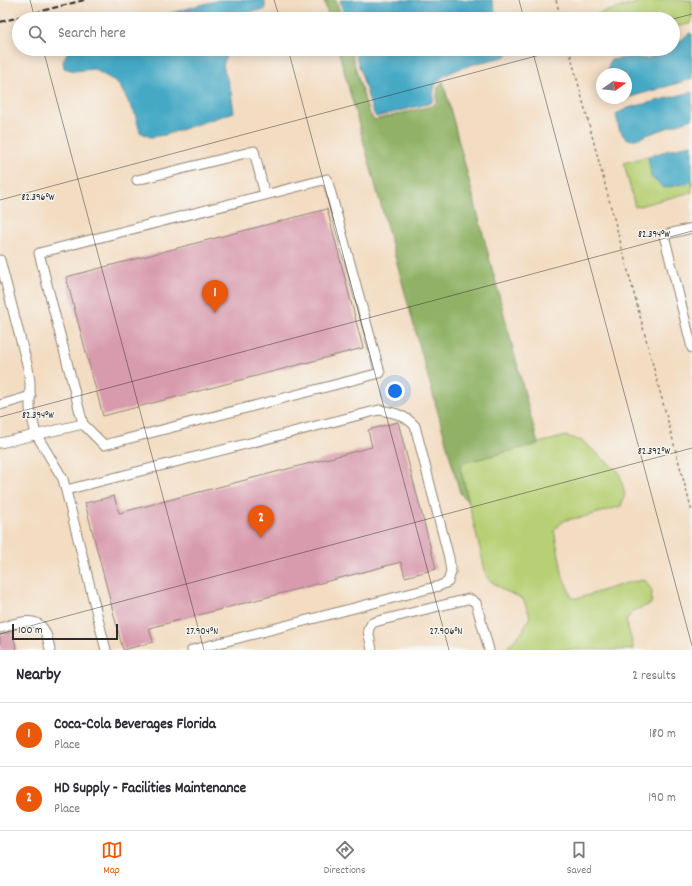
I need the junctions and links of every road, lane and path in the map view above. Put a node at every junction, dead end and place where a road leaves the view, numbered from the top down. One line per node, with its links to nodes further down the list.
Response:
1 (556, 0): 2 (path)
2 (559, 12)
3 (571, 56): 15 (path)
4 (137, 180): 5 (street)
5 (265, 195): 11 (street); 11 (street)
6 (692, 228): 8 (street)
7 (0, 260): 9 (street)
8 (692, 348)
9 (31, 396): 10 (street); 12 (street)
10 (0, 405)
11 (83, 424): 12 (street)
12 (38, 433): 13 (street); 14 (street)
13 (0, 443)
14 (66, 490): 18 (street); 19 (street)
15 (692, 512)
16 (0, 628): 17 (street)
17 (50, 650)
18 (106, 650)
19 (192, 650)
20 (372, 650): 21 (street)
21 (489, 650)

